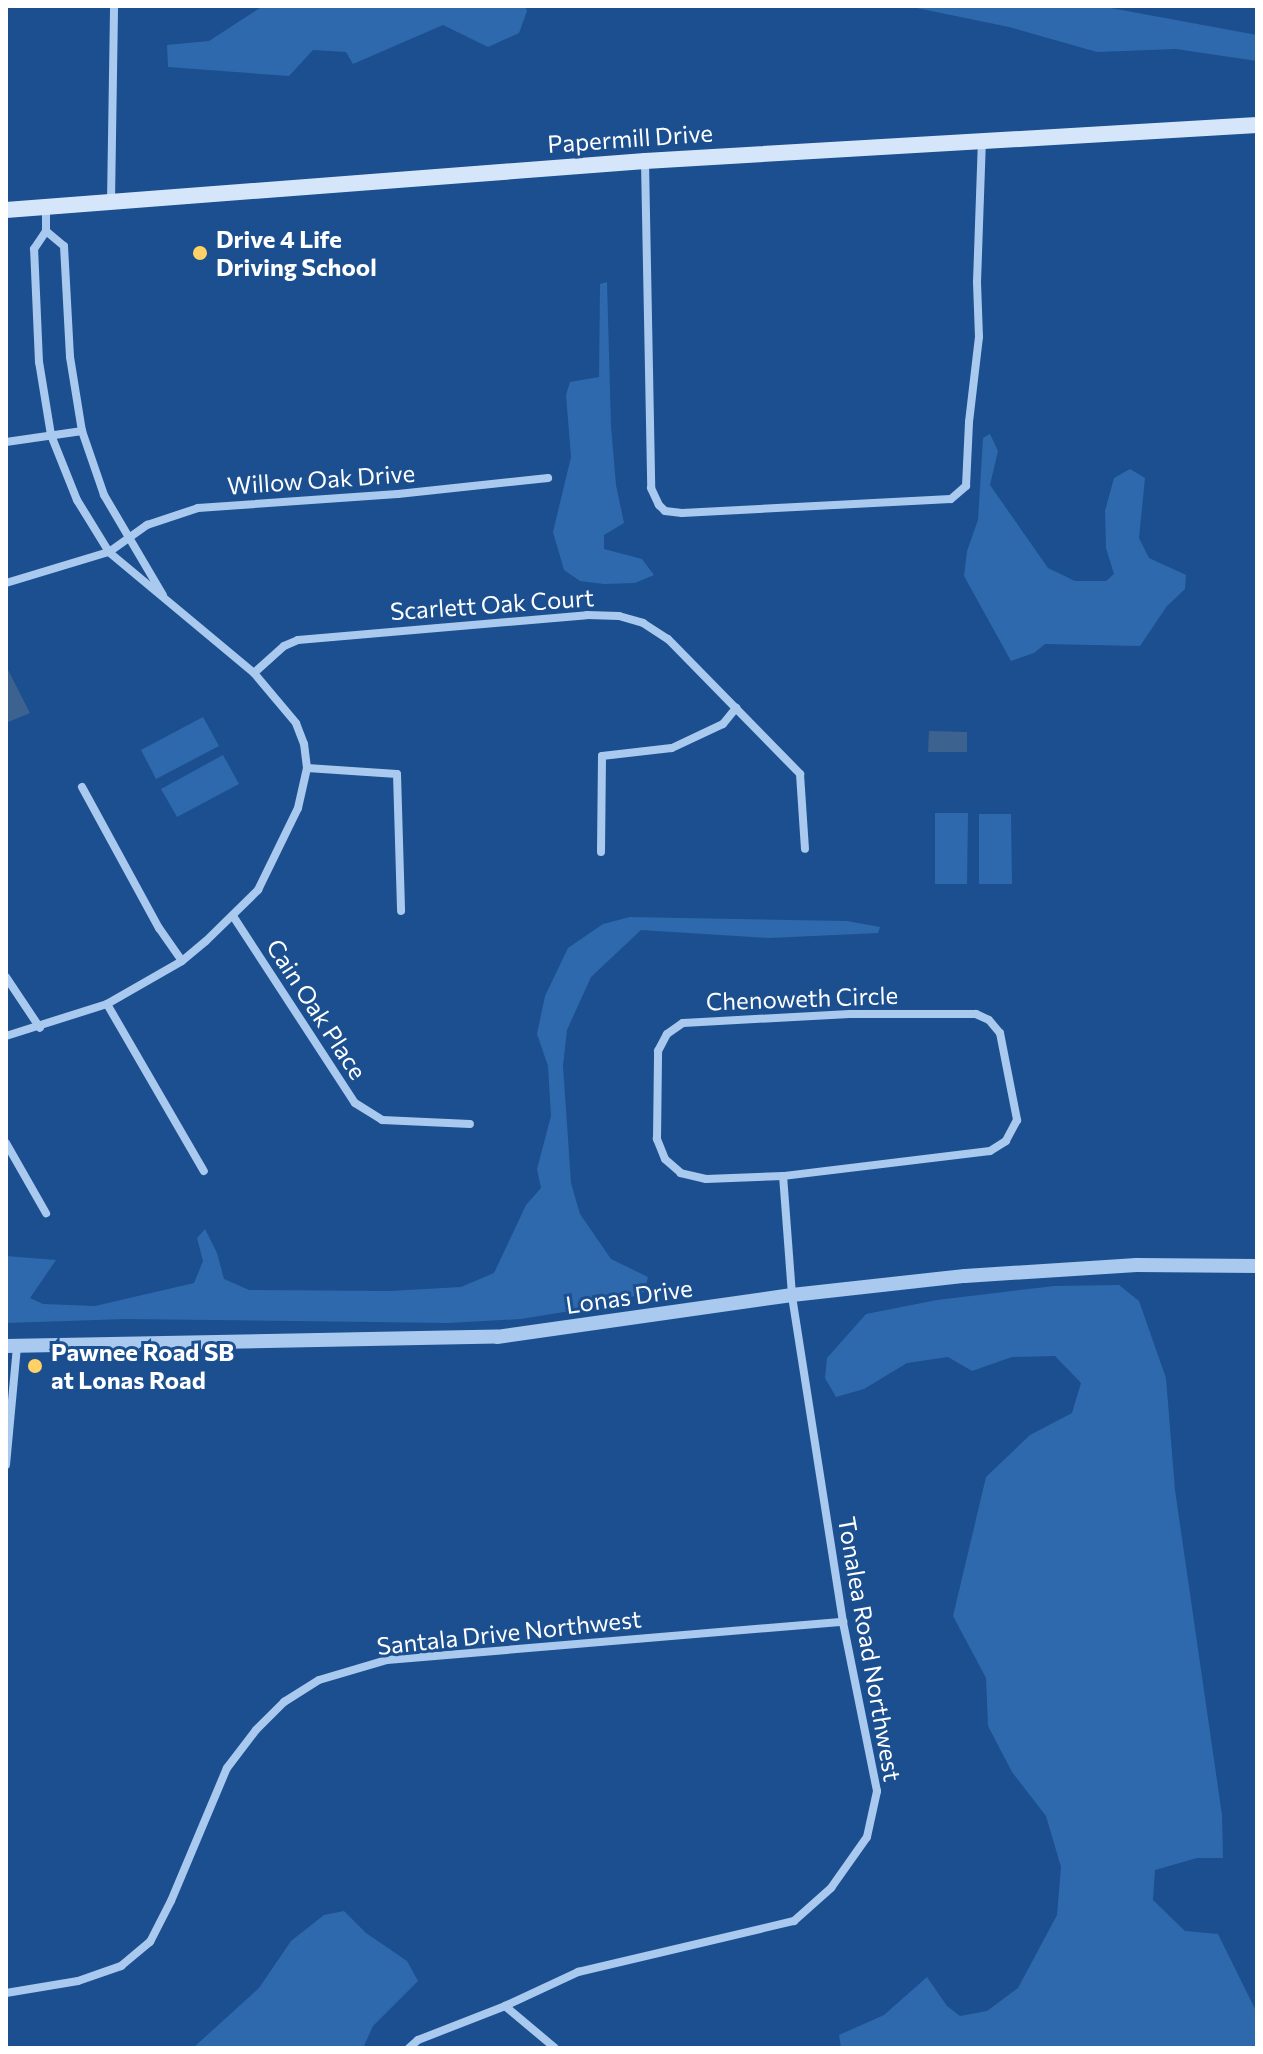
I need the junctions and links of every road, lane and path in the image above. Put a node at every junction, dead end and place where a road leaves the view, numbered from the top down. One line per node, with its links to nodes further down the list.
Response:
1 (114, 6): 5 (street)
2 (1257, 125): 3 (main road, Papermill Drive)
3 (982, 140): 4 (main road, Papermill Drive); 4 (street)
4 (645, 161): 5 (main road, Papermill Drive)
5 (111, 202): 6 (main road, Papermill Drive)
6 (46, 207): 7 (main road, Papermill Drive); 8 (street)
7 (6, 210)
8 (46, 231): 9 (street); 10 (street)
9 (82, 431): 10 (street); 13 (street)
10 (51, 435): 11 (street); 14 (street)
11 (6, 442)
12 (548, 478): 13 (street, Willow Oak Drive)
13 (130, 537): 14 (street, Willow Oak Drive); 16 (street)
14 (109, 552): 15 (street, Willow Oak Drive); 16 (street)
15 (6, 583)
16 (165, 600): 17 (street)
17 (254, 673): 18 (street, Scarlett Oak Court); 19 (street)
18 (736, 708): 21 (street, Scarlett Oak Court); 22 (street)
19 (307, 768): 23 (street); 24 (street)
20 (82, 787): 25 (street)
21 (805, 849)
22 (601, 852)
23 (401, 911)
24 (233, 916): 25 (street); 30 (street, Cain Oak Place)
25 (182, 961): 27 (street)
26 (6, 977): 28 (street)
27 (107, 1004): 28 (street); 32 (street)
28 (40, 1028): 29 (street)
29 (6, 1036)
30 (470, 1124)
31 (6, 1143): 34 (street)
32 (204, 1171)
33 (783, 1176): 33 (street, Chenoweth Circle); 36 (street, Tonalea Road Northwest)
34 (46, 1213)
35 (1257, 1266): 36 (street, Lonas Drive)
36 (792, 1295): 37 (street, Lonas Drive); 39 (street, Tonalea Road Northwest)
37 (12, 1346): 38 (street)
38 (6, 1465)
39 (843, 1622): 40 (street, Santala Drive Northwest); 41 (street, Tonalea Road Northwest)
40 (6, 1993)
41 (505, 2006): 42 (street, Tonalea Road Northwest); 43 (street)
42 (409, 2048)
43 (555, 2048)

